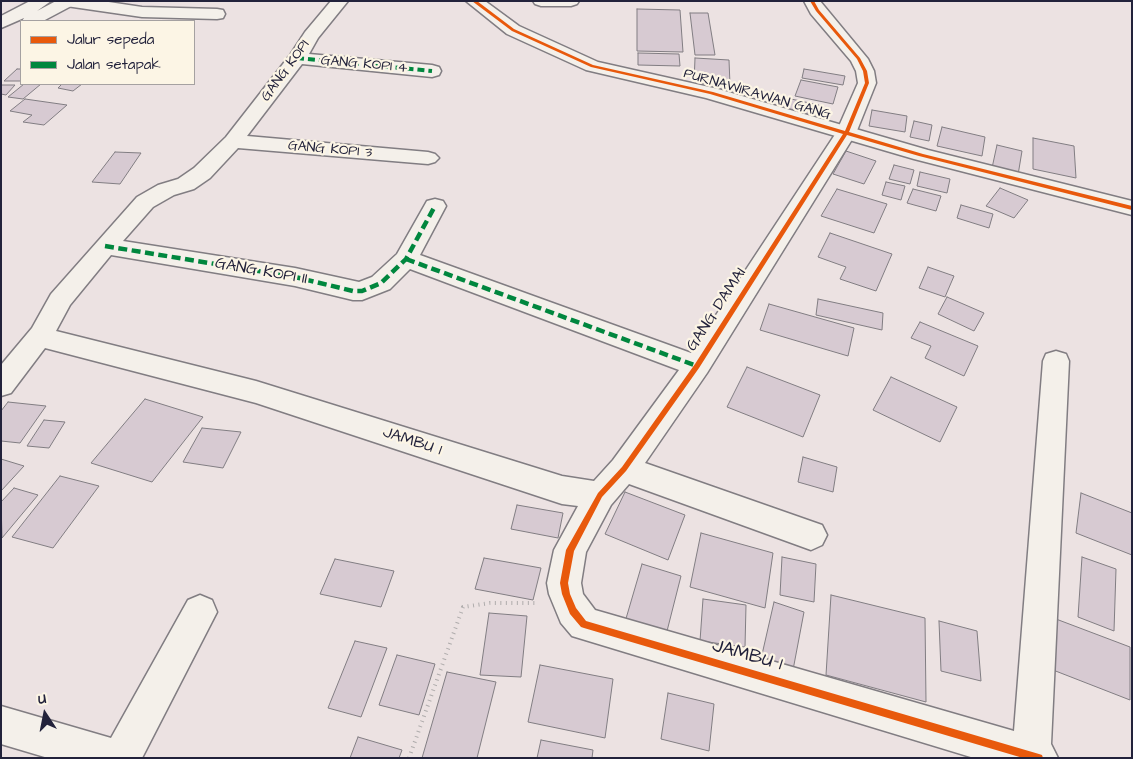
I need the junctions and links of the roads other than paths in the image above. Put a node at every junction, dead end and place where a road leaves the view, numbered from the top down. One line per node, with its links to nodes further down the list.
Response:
1 (44, 1): 10 (street)
2 (68, 1): 8 (street); 9 (street)
3 (340, 1): 13 (street, GANG KOPI)
4 (475, 1): 15 (street, PURNAWIRAWAN GANG)
5 (542, 1): 6 (street)
6 (571, 1)
7 (812, 1): 15 (street, GANG DAMAI)
8 (217, 14)
9 (32, 20)
10 (1, 23)
11 (20, 26): 12 (street)
12 (1, 36)
13 (297, 58): 14 (street, GANG KOPI 4); 16 (street, GANG KOPI)
14 (432, 71)
15 (846, 133): 19 (street, PURNAWIRAWAN GANG); 24 (street, GANG DAMAI)
16 (233, 141): 17 (street, GANG KOPI 3); 20 (street)
17 (428, 158)
18 (435, 206): 21 (street, GANG KOPI II)
19 (1132, 208)
20 (105, 246): 21 (street, GANG KOPI II); 22 (street)
21 (406, 259): 24 (street)
22 (41, 335): 25 (street); 27 (street, JAMBU 1)
23 (1056, 361): 31 (street)
24 (697, 366): 26 (street, GANG DAMAI)
25 (1, 385)
26 (624, 469): 27 (street, GANG DAMAI); 28 (street)
27 (600, 495): 31 (street, JAMBU 1)
28 (811, 535)
29 (200, 612): 33 (street)
30 (1, 725): 32 (street)
31 (1034, 757)
32 (113, 758)
33 (121, 758)

